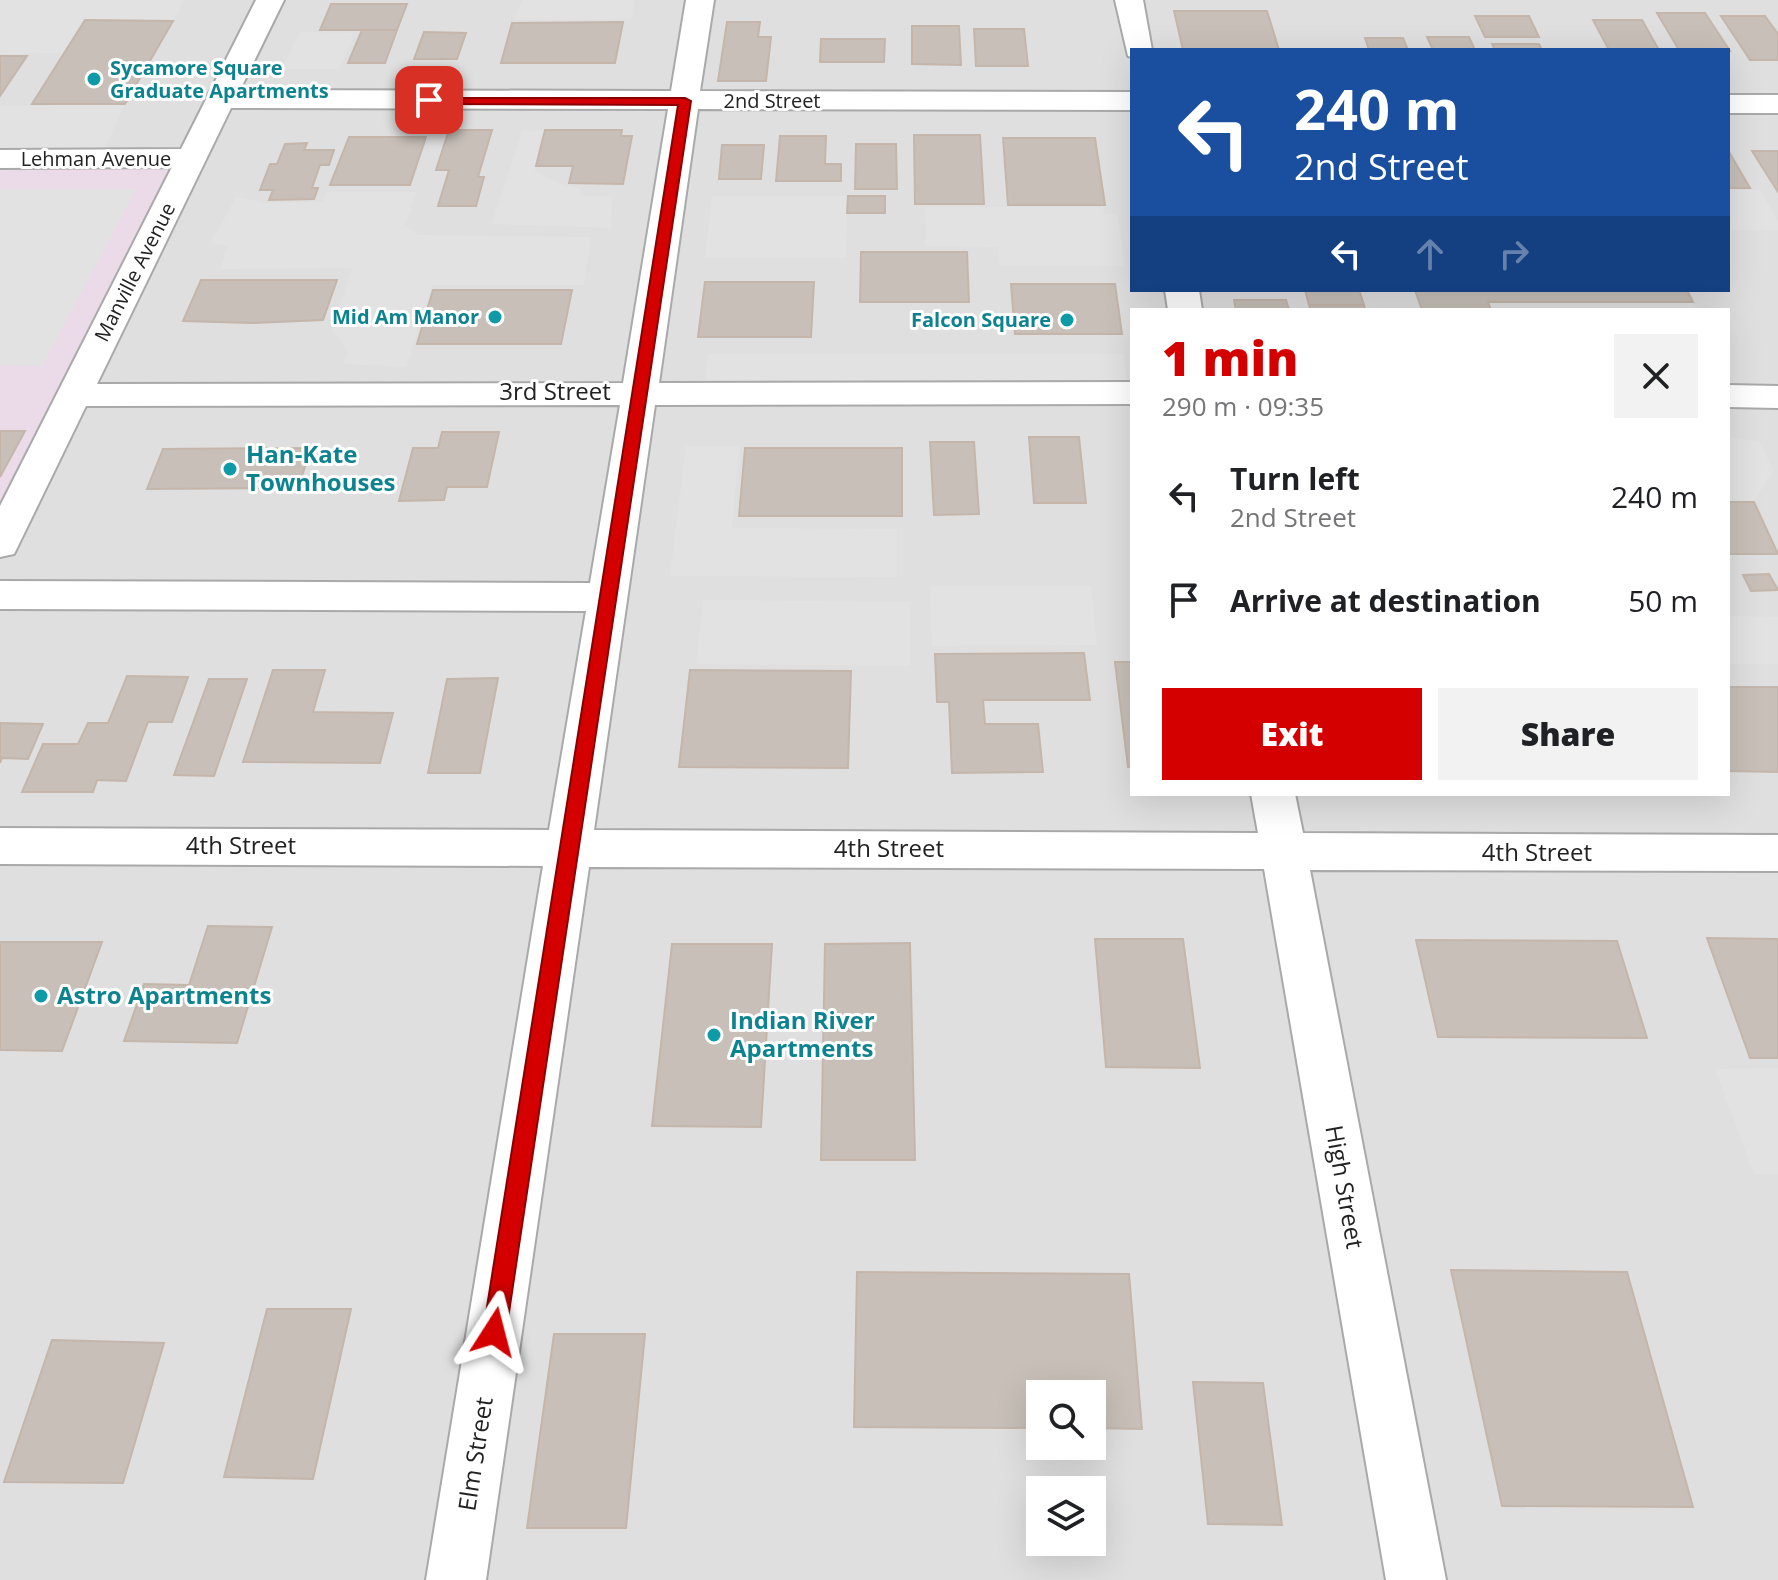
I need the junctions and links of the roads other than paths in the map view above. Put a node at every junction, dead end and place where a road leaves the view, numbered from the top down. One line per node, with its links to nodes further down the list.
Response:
1 (270, 0): 5 (street, Manville Avenue)
2 (700, 0): 6 (street, Elm Street)
3 (1129, 0): 4 (street)
4 (1138, 48)
5 (220, 99): 6 (street, 2nd Street); 10 (street, Manville Avenue)
6 (685, 101): 7 (street, 2nd Street); 12 (street, Elm Street)
7 (1130, 101)
8 (1730, 104): 9 (street)
9 (1778, 104)
10 (191, 158): 11 (street, Lehman Avenue); 14 (street, Manville Avenue)
11 (0, 159)
12 (640, 392): 13 (street, 3rd Street); 14 (street, 3rd Street); 19 (street, Elm Street)
13 (1130, 393)
14 (73, 395): 17 (street, Manville Avenue)
15 (1730, 396): 16 (street)
16 (1778, 397)
17 (0, 544)
18 (0, 595): 19 (street)
19 (608, 597): 22 (street, Elm Street)
20 (1273, 796): 23 (street, High Street)
21 (0, 846): 22 (street, 4th Street)
22 (570, 846): 23 (street, 4th Street); 25 (street, Elm Street)
23 (1284, 852): 24 (street, 4th Street); 26 (street, High Street)
24 (1778, 853)
25 (456, 1580)
26 (1416, 1580)

